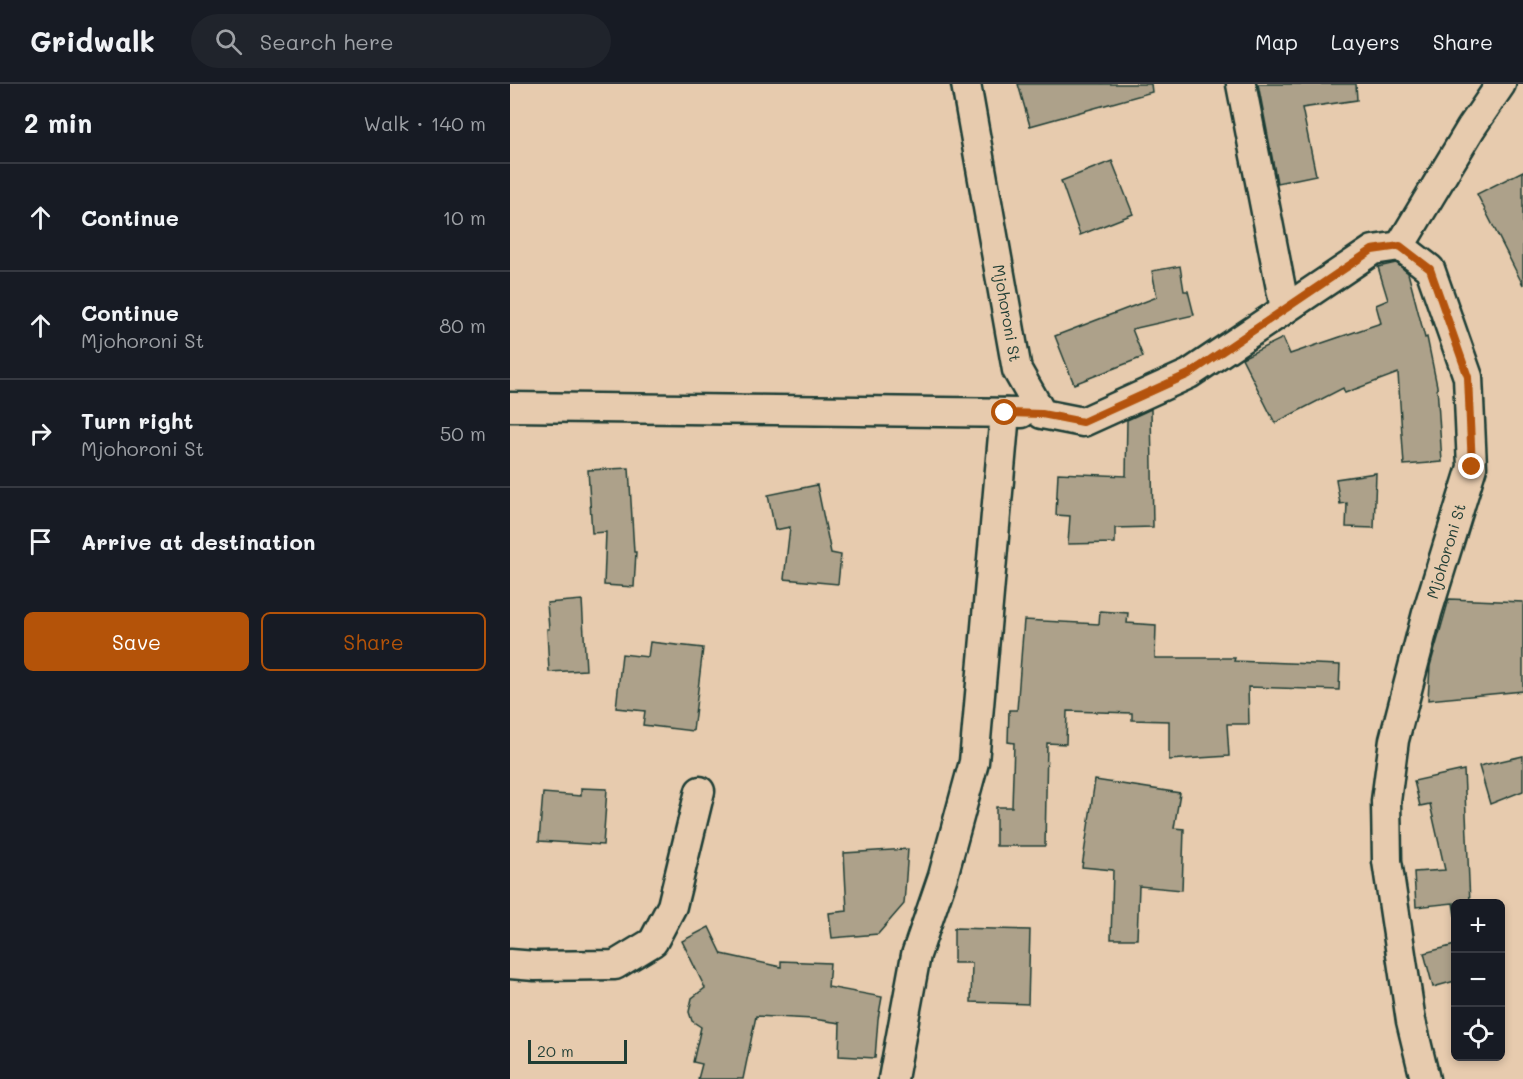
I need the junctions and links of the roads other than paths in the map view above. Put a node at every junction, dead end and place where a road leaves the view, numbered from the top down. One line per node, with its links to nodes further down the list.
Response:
1 (966, 84): 8 (street, Mjohoroni St)
2 (1241, 84): 5 (street)
3 (1501, 84): 4 (street)
4 (1400, 246): 5 (street); 12 (street, Mjohoroni St)
5 (1285, 309): 8 (street)
6 (510, 407): 7 (street)
7 (1005, 413): 8 (street); 11 (street)
8 (1042, 414)
9 (700, 791): 10 (street)
10 (510, 964)
11 (893, 1079)
12 (1425, 1079)

